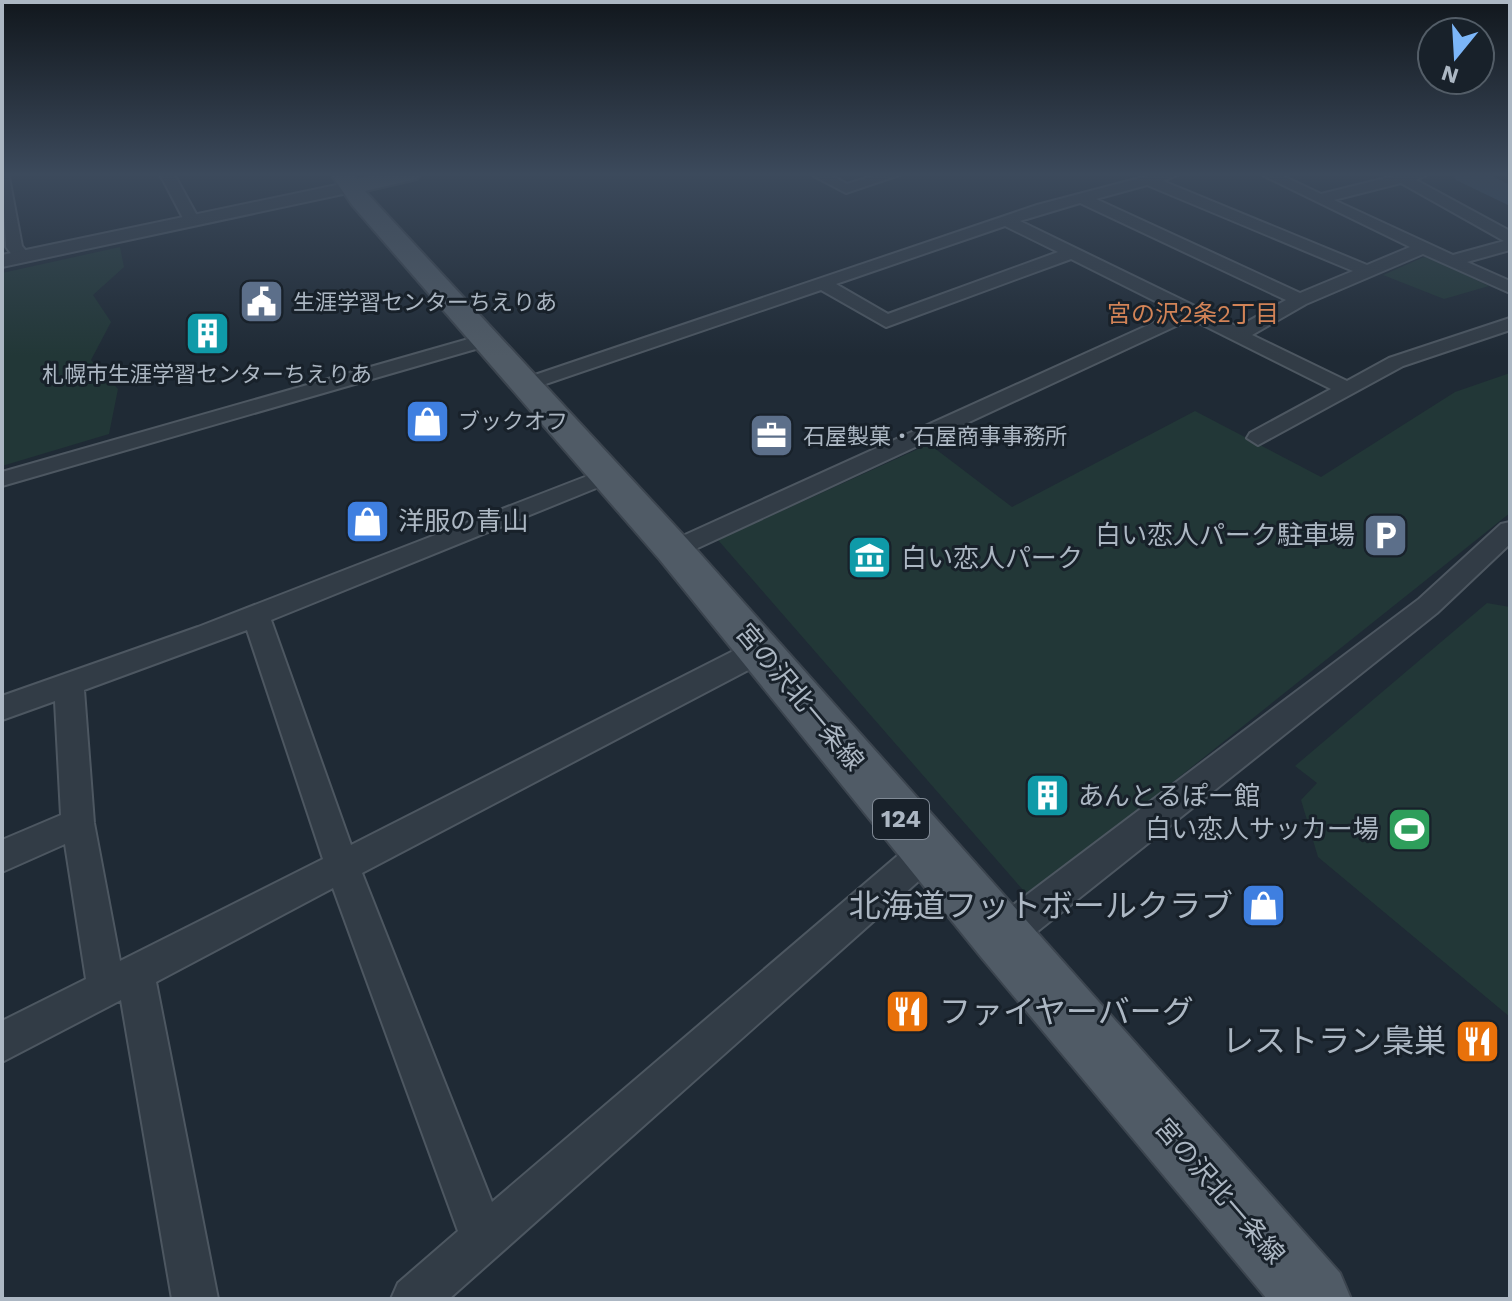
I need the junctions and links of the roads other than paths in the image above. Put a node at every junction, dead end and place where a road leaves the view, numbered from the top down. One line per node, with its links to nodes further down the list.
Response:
1 (12, 235): 12 (street)
2 (128, 235): 12 (street)
3 (394, 235): 22 (main road, 宮の沢北一条線 / 124)
4 (963, 235): 16 (street)
5 (1035, 235): 11 (street)
6 (1160, 235): 18 (street)
7 (1279, 235): 15 (street)
8 (1394, 235): 10 (street)
9 (1510, 245): 14 (street)
10 (1422, 248): 14 (street); 15 (street)
11 (1072, 253): 16 (street); 19 (street)
12 (23, 257): 13 (street)
13 (2, 261)
14 (1450, 261): 17 (street)
15 (1369, 272): 18 (street)
16 (822, 283): 23 (street)
17 (1510, 288)
18 (1300, 300): 21 (street)
19 (1191, 312): 21 (street); 29 (street)
20 (1510, 324): 24 (street)
21 (1238, 335): 24 (street)
22 (486, 340): 23 (main road, 宮の沢北一条線 / 124); 27 (street)
23 (524, 385): 26 (main road, 宮の沢北一条線 / 124)
24 (1345, 388): 25 (street)
25 (1258, 438)
26 (608, 475): 29 (main road, 宮の沢北一条線 / 124); 30 (street)
27 (2, 479)
28 (1510, 530): 38 (street)
29 (674, 550): 31 (main road, 宮の沢北一条線 / 124)
30 (255, 614): 32 (street); 37 (street)
31 (761, 650): 35 (main road, 宮の沢北一条線 / 124); 37 (street)
32 (69, 684): 33 (street); 34 (street)
33 (2, 708)
34 (78, 823): 36 (street); 39 (street)
35 (928, 851): 38 (main road, 宮の沢北一条線 / 124); 41 (street)
36 (2, 856)
37 (342, 866): 39 (street); 41 (street)
38 (1001, 937): 44 (main road, 宮の沢北一条線 / 124)
39 (120, 978): 40 (street); 42 (street)
40 (2, 1042)
41 (483, 1237): 43 (street)
42 (195, 1299)
43 (414, 1299)
44 (1314, 1299)

